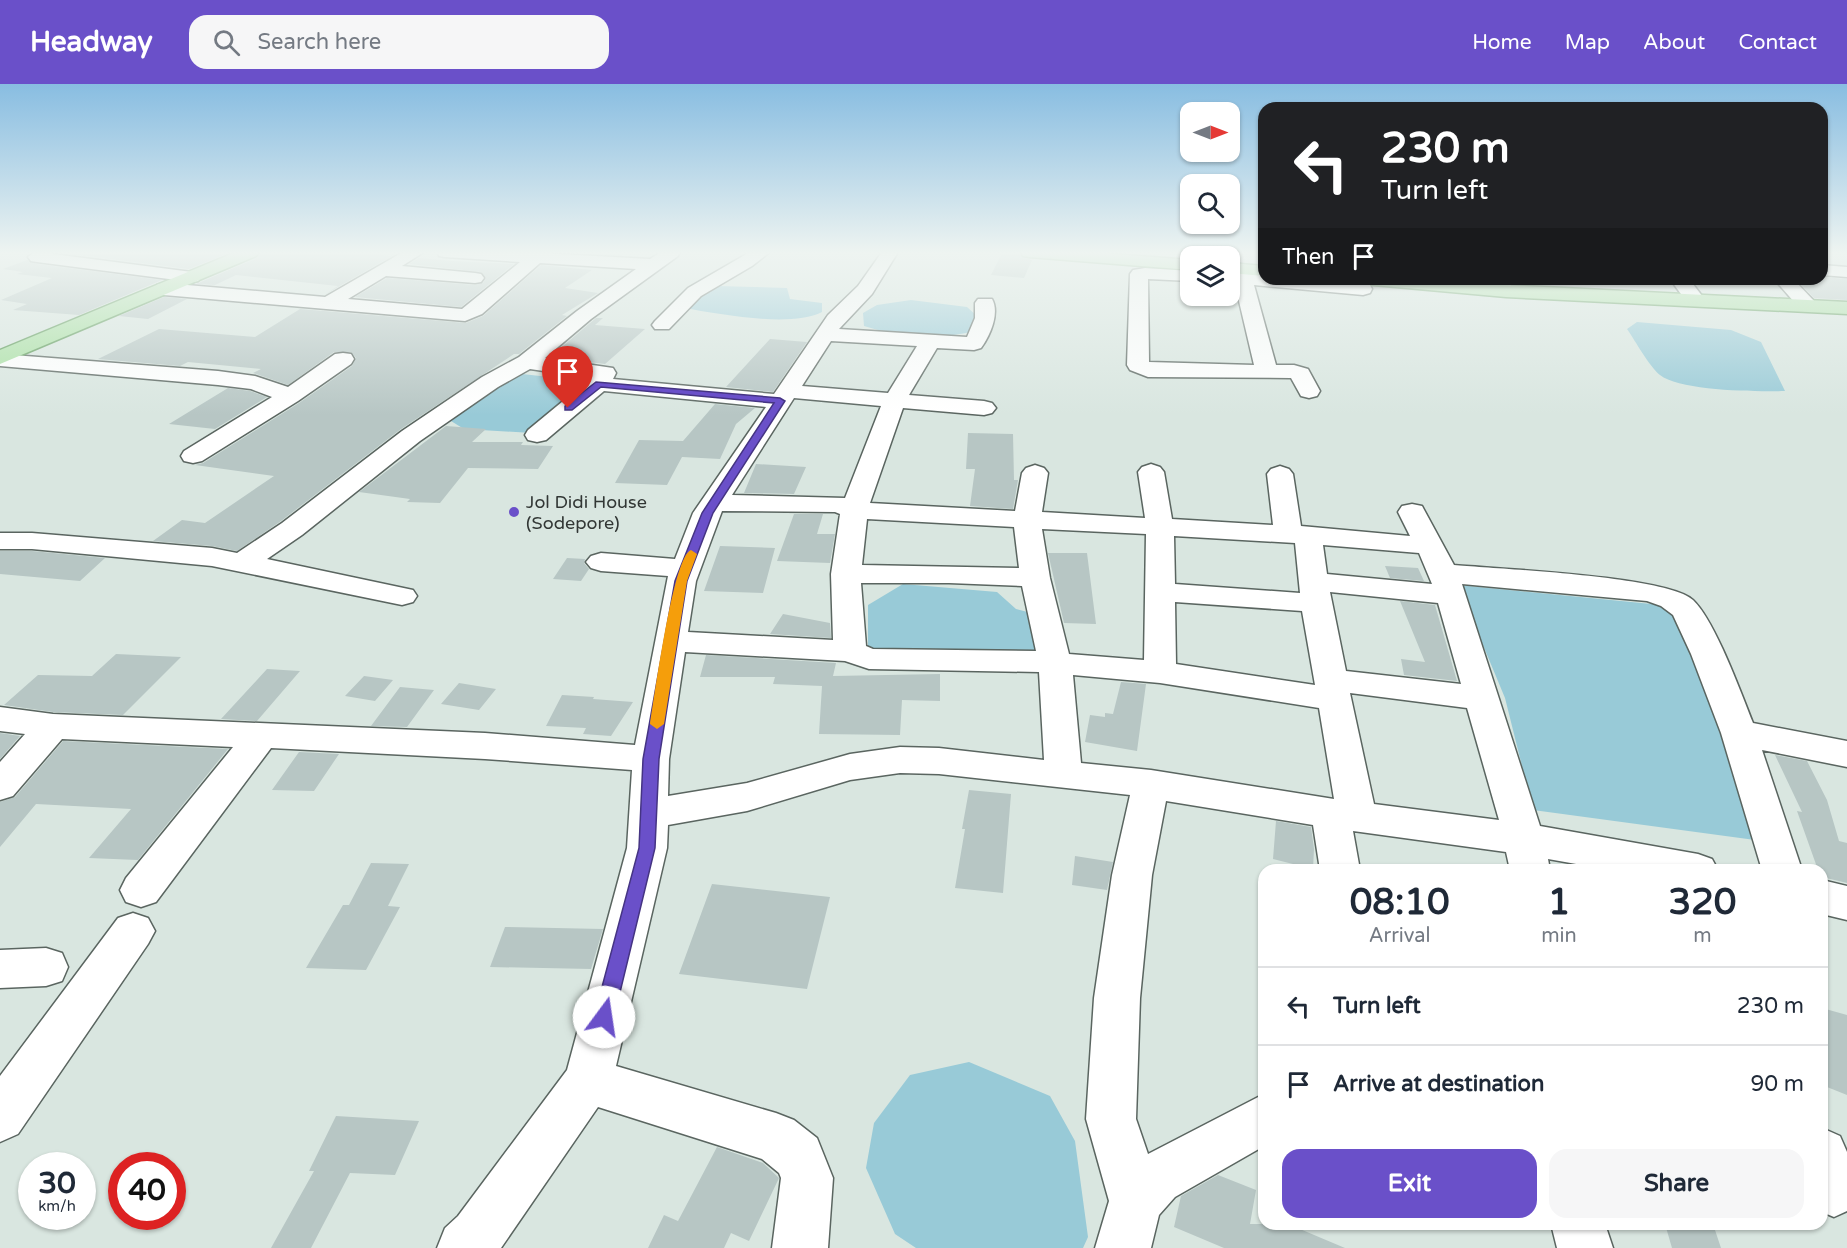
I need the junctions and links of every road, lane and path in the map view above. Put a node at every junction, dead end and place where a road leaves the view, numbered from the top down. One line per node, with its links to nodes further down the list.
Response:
1 (122, 306): 16 (main road)
2 (366, 306): 3 (street)
3 (479, 306)
4 (596, 306): 18 (street)
5 (678, 306): 13 (street)
6 (848, 306): 14 (street)
7 (985, 306): 15 (street)
8 (1139, 306): 19 (street)
9 (1246, 306): 19 (street)
10 (1796, 306): 11 (main road)
11 (1809, 307): 12 (main road)
12 (1847, 308)
13 (662, 325)
14 (825, 334): 15 (street); 23 (street)
15 (932, 342): 24 (street)
16 (3, 355): 22 (street)
17 (344, 359): 22 (street)
18 (527, 362): 20 (street); 39 (street)
19 (1267, 372): 21 (street)
20 (599, 384): 23 (street); 26 (street)
21 (1309, 391)
22 (290, 396): 27 (street)
23 (784, 396): 24 (street); 31 (street)
24 (896, 399): 25 (street); 32 (street)
25 (984, 408)
26 (537, 435)
27 (193, 456)
28 (1151, 472): 35 (street)
29 (1035, 473): 34 (street)
30 (1280, 474): 36 (street)
31 (714, 503): 32 (street); 40 (street)
32 (854, 510): 34 (street); 42 (street)
33 (1412, 512): 41 (street)
34 (1027, 519): 35 (street); 43 (street)
35 (1160, 527): 36 (street); 44 (street)
36 (1298, 535): 41 (street); 45 (street)
37 (0, 541): 39 (street)
38 (601, 562): 40 (street)
39 (241, 564): 46 (street)
40 (686, 569): 47 (street)
41 (1442, 571): 45 (street); 52 (street); 55 (street)
42 (846, 574): 43 (street); 48 (street)
43 (1035, 578): 49 (street)
44 (1160, 592): 45 (street); 50 (street)
45 (1315, 593): 51 (street)
46 (402, 596)
47 (671, 641): 48 (street); 58 (street)
48 (850, 651): 49 (street)
49 (1055, 663): 50 (street); 59 (street)
50 (1160, 672): 51 (street)
51 (1333, 690): 52 (street); 63 (street)
52 (1482, 698): 64 (street)
53 (0, 719): 54 (street)
54 (53, 726): 56 (street); 61 (street)
55 (1739, 733): 57 (street); 67 (street)
56 (262, 735): 58 (street); 73 (street)
57 (1847, 754)
58 (651, 759): 62 (street)
59 (1064, 776): 60 (street); 62 (street)
60 (1151, 784): 63 (street); 75 (street)
61 (0, 786)
62 (650, 813): 72 (street)
63 (1344, 815): 64 (street); 65 (street)
64 (1527, 855): 66 (street)
65 (1340, 864)
66 (1630, 864)
67 (1780, 864)
68 (1828, 898): 69 (street)
69 (1847, 903)
70 (46, 967): 71 (street)
71 (0, 969)
72 (588, 1081): 77 (street); 78 (street)
73 (0, 1117)
74 (1258, 1122): 75 (street)
75 (1130, 1225)
76 (1580, 1230): 79 (street)
77 (465, 1248)
78 (800, 1248)
79 (1585, 1248)

